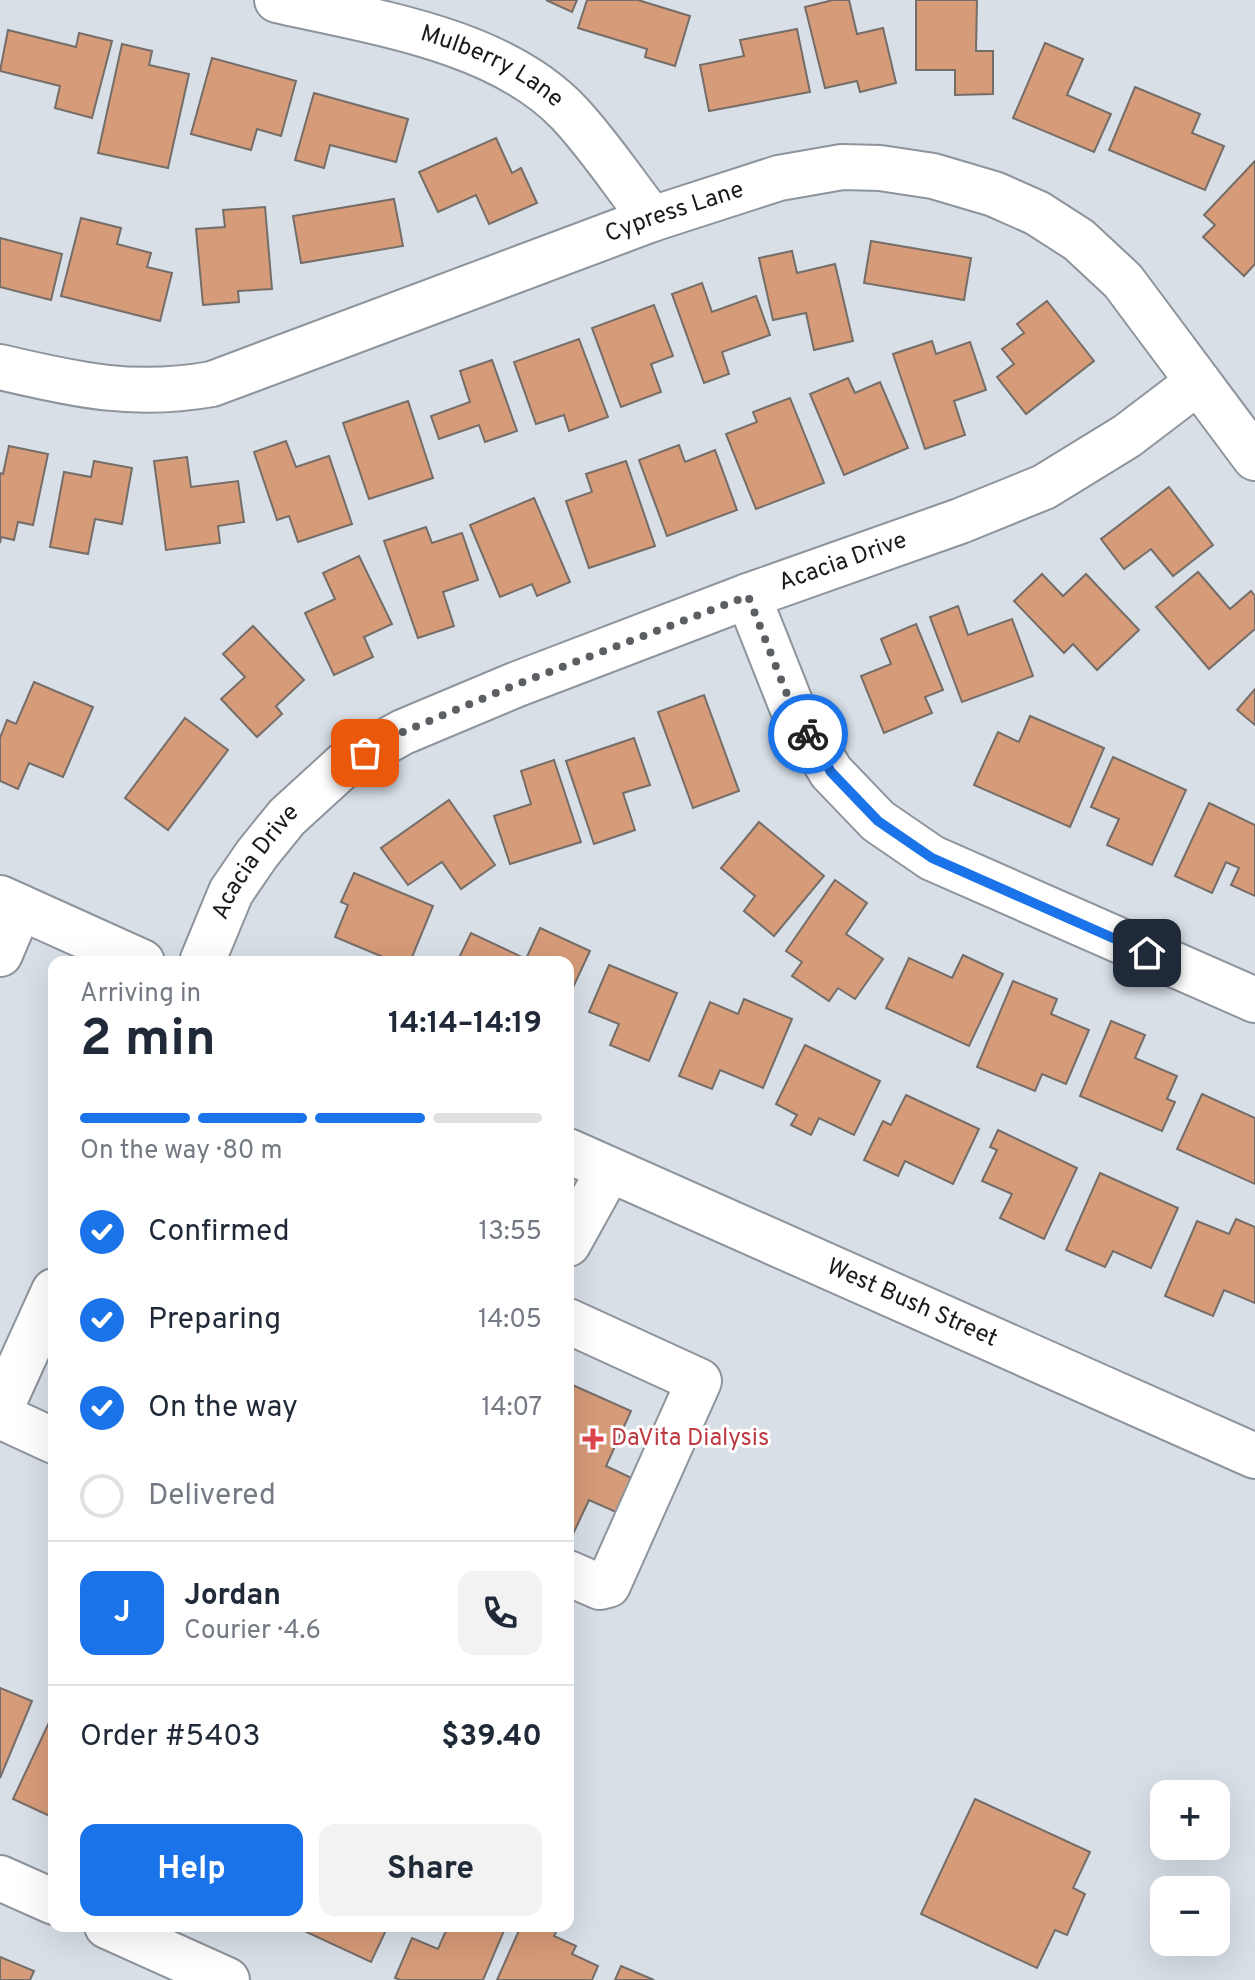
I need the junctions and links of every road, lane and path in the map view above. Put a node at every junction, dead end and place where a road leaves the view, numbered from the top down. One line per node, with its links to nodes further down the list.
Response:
1 (277, 0): 2 (street, Mulberry Lane)
2 (652, 219): 3 (street, Cypress Lane); 4 (street, Cypress Lane)
3 (0, 367)
4 (1198, 382): 5 (street, Cypress Lane); 6 (street, Acacia Drive)
5 (1255, 458)
6 (748, 596): 10 (street, Acacia Drive); 11 (street)
7 (10, 902): 8 (street); 9 (street)
8 (0, 954)
9 (129, 956)
10 (204, 956)
11 (1255, 1000)
12 (574, 1154): 13 (street, West Bush Street)
13 (609, 1170): 14 (street); 19 (street, West Bush Street)
14 (574, 1233)
15 (48, 1305): 17 (street)
16 (574, 1324): 20 (street)
17 (0, 1413): 18 (street)
18 (48, 1438)
19 (1255, 1456)
20 (588, 1579)
21 (0, 1878): 22 (street)
22 (48, 1899)
23 (120, 1932): 24 (street)
24 (227, 1980)

